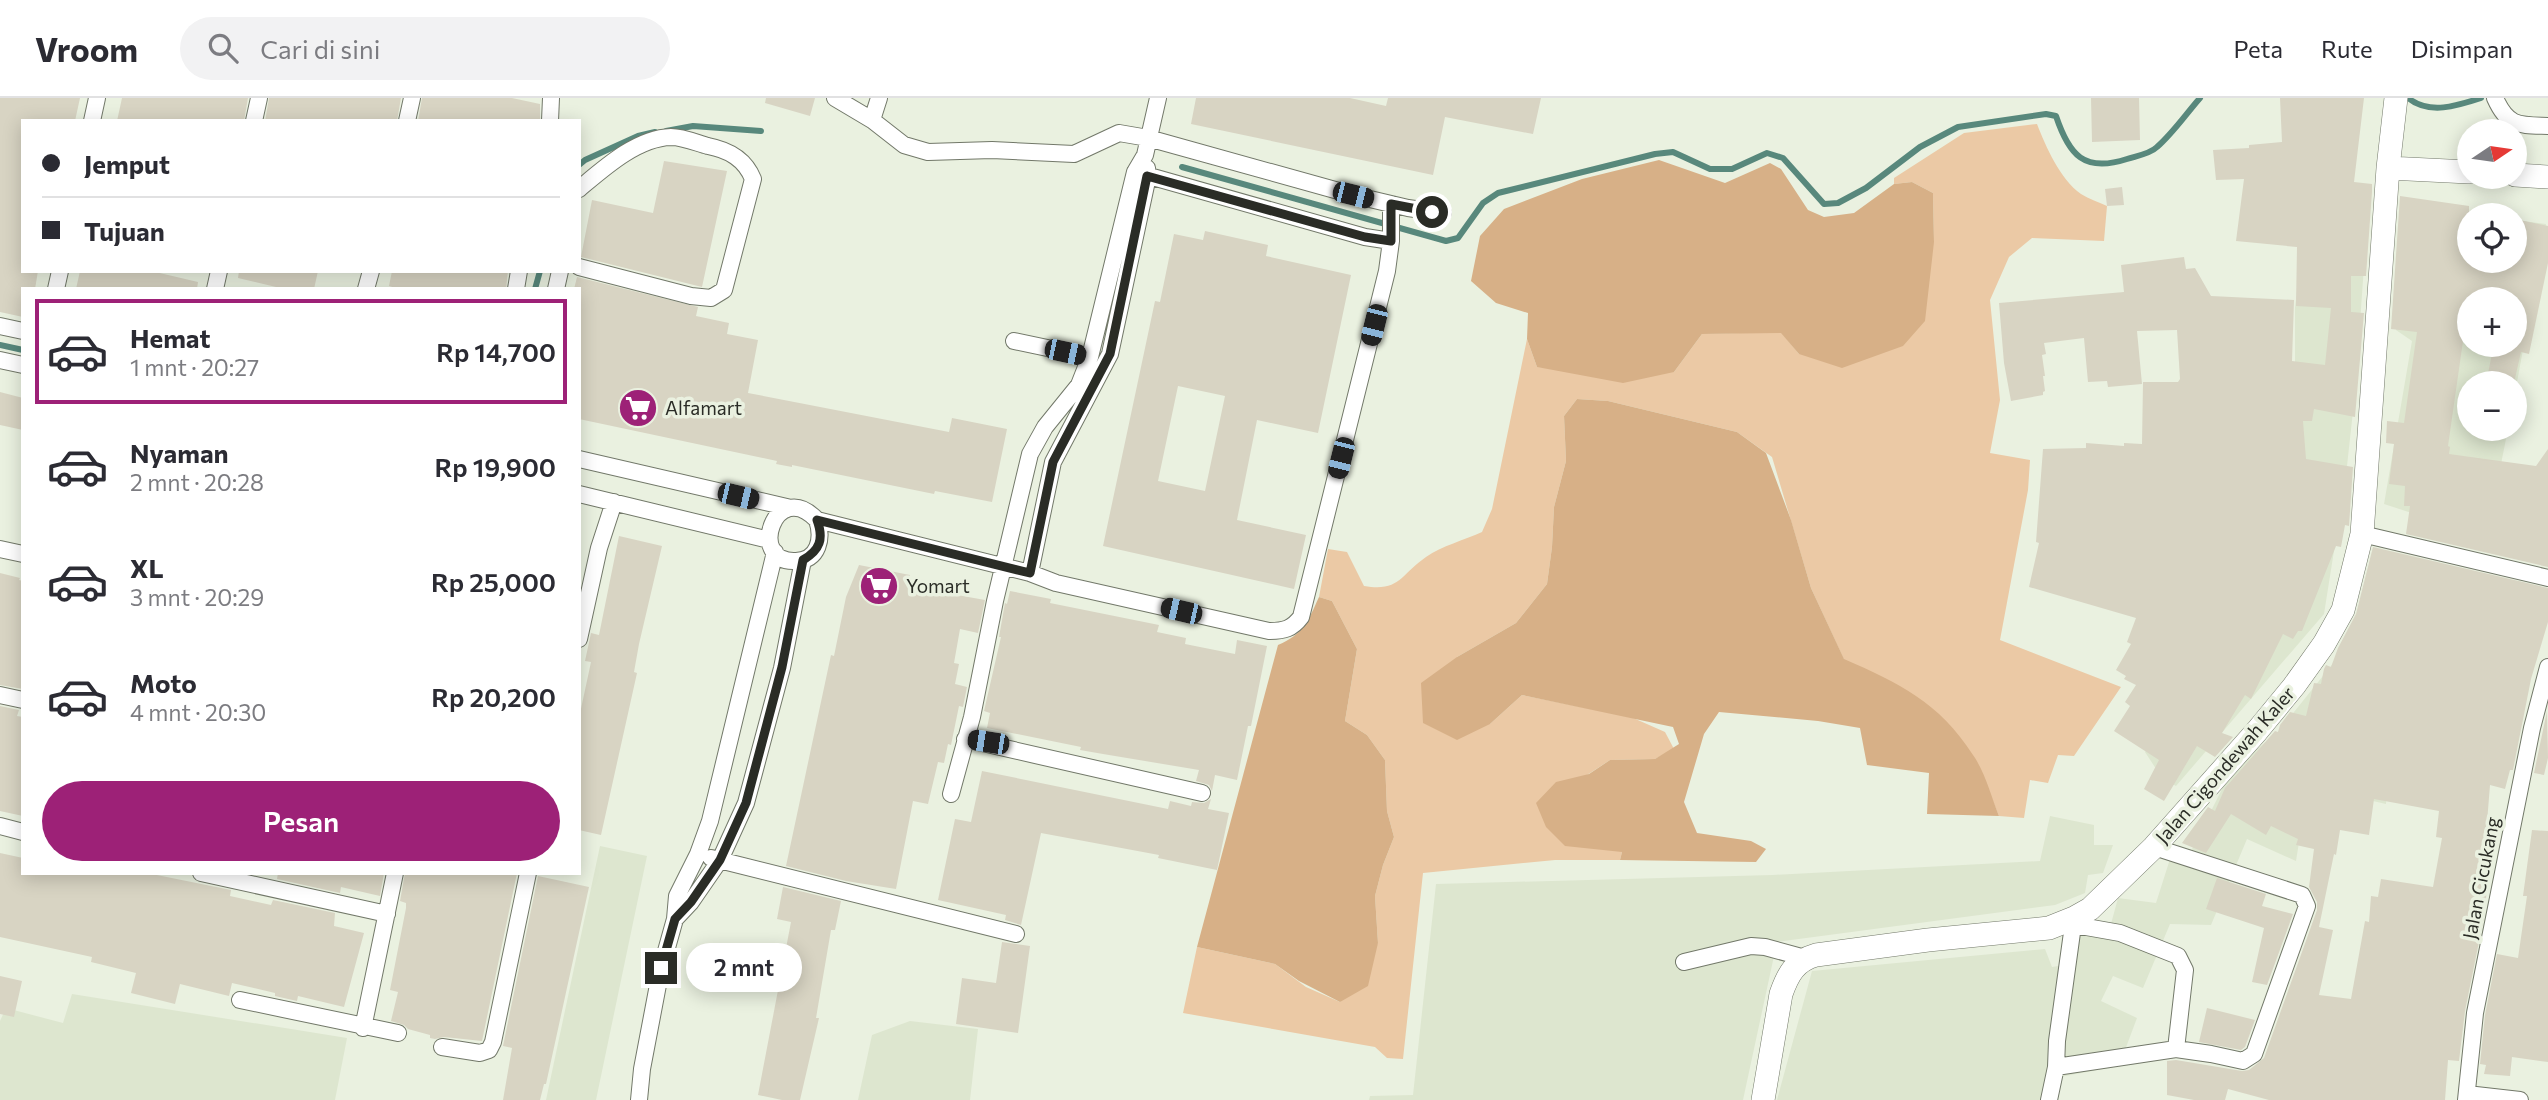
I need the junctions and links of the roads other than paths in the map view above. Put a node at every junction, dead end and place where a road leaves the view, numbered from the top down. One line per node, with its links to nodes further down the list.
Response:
1 (97, 98): 10 (street)
2 (259, 98): 11 (street)
3 (412, 98): 12 (street)
4 (551, 98): 13 (street)
5 (835, 98): 14 (street)
6 (879, 98): 14 (street)
7 (1158, 98): 16 (street)
8 (2496, 98): 15 (street)
9 (2395, 100): 17 (main road, Jalan Cigondewah Kaler)
10 (92, 119)
11 (254, 119)
12 (407, 119)
13 (550, 119)
14 (872, 120): 16 (street)
15 (2548, 126)
16 (1148, 138): 19 (street); 23 (street)
17 (2388, 168): 18 (main road); 38 (main road, Jalan Cigondewah Kaler)
18 (2457, 171)
19 (1141, 174): 25 (street); 30 (street); 44 (street)
20 (2527, 176): 21 (main road)
21 (2548, 177)
22 (581, 187): 26 (street)
23 (1391, 209): 24 (street); 25 (street)
24 (1443, 213)
25 (1391, 238): 44 (street)
26 (581, 268)
27 (0, 326): 28 (street)
28 (21, 331)
29 (1014, 341): 30 (street)
30 (1090, 358): 43 (street)
31 (0, 360): 32 (street)
32 (21, 365)
33 (581, 459): 36 (street)
34 (581, 494): 35 (street)
35 (614, 502): 39 (street); 46 (street)
36 (791, 508): 37 (street); 39 (street)
37 (817, 520): 42 (street); 43 (street)
38 (2362, 534): 45 (street); 56 (main road, Jalan Cigondewah Kaler)
39 (772, 546): 42 (street); 57 (street)
40 (0, 549): 41 (street)
41 (21, 554)
42 (803, 560): 58 (street)
43 (1003, 567): 44 (street); 51 (street)
44 (1030, 573)
45 (2548, 578)
46 (581, 630)
47 (2548, 667): 50 (street, Jalan Cicukang)
48 (0, 695): 49 (street)
49 (21, 700)
50 (2540, 729): 74 (street, Jalan Cicukang)
51 (965, 739): 52 (street); 53 (street)
52 (1202, 793)
53 (951, 794)
54 (0, 827): 55 (street)
55 (21, 832)
56 (2154, 848): 64 (main road, Jalan Cigondewah Kaler); 72 (street)
57 (698, 854): 58 (street); 63 (street)
58 (720, 860): 63 (street); 65 (street)
59 (210, 875): 62 (street)
60 (395, 875): 62 (street)
61 (528, 875): 71 (street)
62 (387, 915): 69 (street)
63 (675, 919): 75 (street)
64 (2074, 922): 66 (main road, Jalan Cigondewah Kaler); 72 (street); 73 (street)
65 (1016, 934)
66 (1805, 958): 67 (street); 76 (main road)
67 (1684, 962)
68 (240, 1000): 69 (street)
69 (363, 1028): 70 (street)
70 (398, 1033)
71 (442, 1047)
72 (2176, 1049): 73 (street)
73 (2056, 1067): 77 (street)
74 (2466, 1097): 78 (street)
75 (639, 1100)
76 (1763, 1100)
77 (2049, 1100)
78 (2520, 1100)

